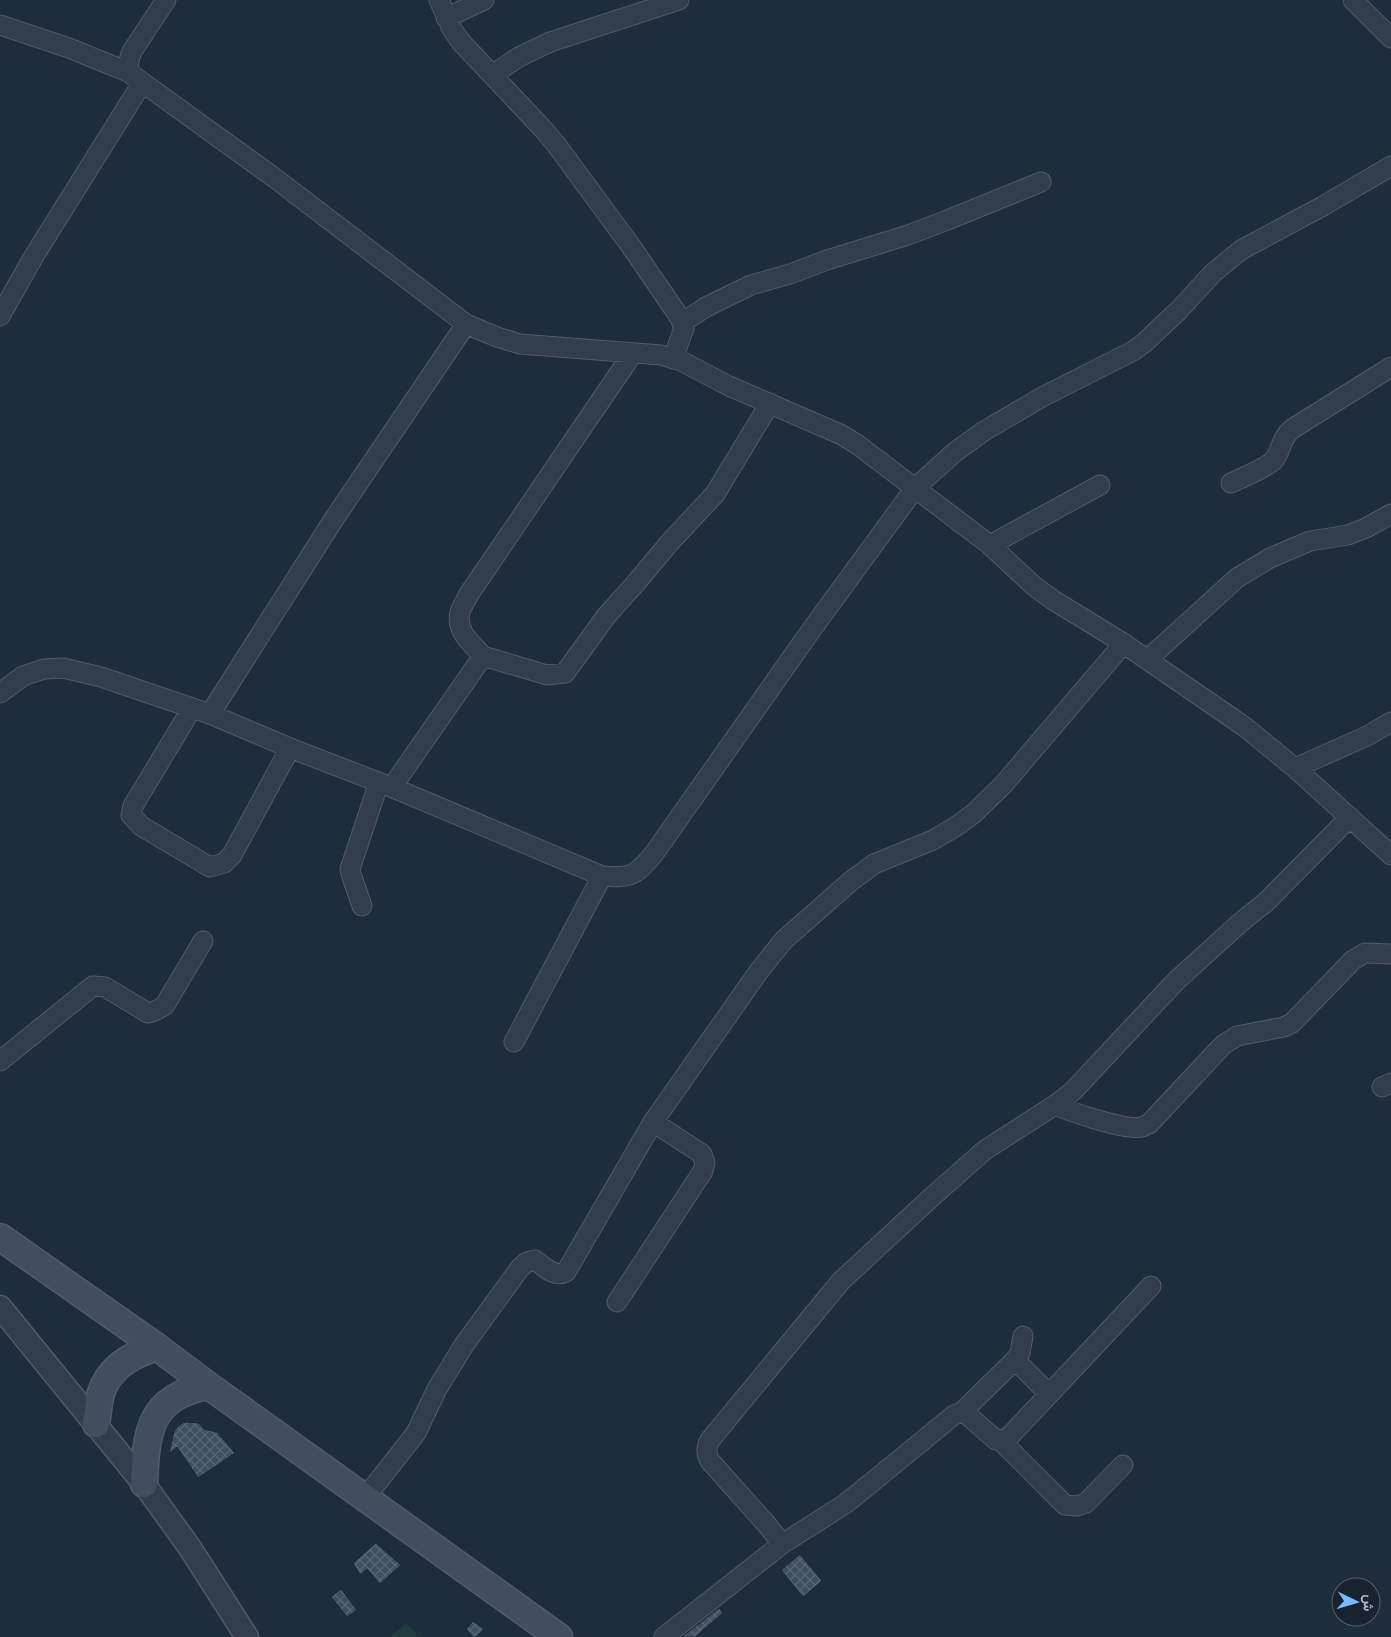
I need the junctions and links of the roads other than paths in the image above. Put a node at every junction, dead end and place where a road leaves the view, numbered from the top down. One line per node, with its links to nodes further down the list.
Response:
1 (166, 0): 10 (street)
2 (439, 0): 6 (street)
3 (484, 0): 6 (street)
4 (679, 0): 9 (street)
5 (1353, 0): 8 (street)
6 (446, 18): 9 (street)
7 (0, 25): 10 (street)
8 (1391, 38)
9 (492, 75): 14 (street)
10 (135, 77): 13 (street); 15 (street)
11 (1391, 166): 22 (street)
12 (1040, 182): 14 (street)
13 (0, 316)
14 (682, 322): 17 (street)
15 (466, 324): 16 (street); 30 (street)
16 (633, 353): 17 (street); 26 (street)
17 (673, 359): 19 (street)
18 (1391, 367): 20 (street)
19 (770, 403): 22 (street); 26 (street)
20 (1231, 483)
21 (1100, 485): 24 (street)
22 (915, 488): 24 (street); 37 (street)
23 (1391, 514): 27 (street)
24 (990, 545): 25 (street)
25 (1124, 643): 27 (street); 44 (street)
26 (484, 656): 34 (street)
27 (1148, 659): 33 (street)
28 (0, 693): 29 (street)
29 (192, 708): 30 (street); 32 (street)
30 (210, 714): 32 (street)
31 (1391, 722): 33 (street)
32 (290, 748): 34 (street)
33 (1295, 768): 35 (street)
34 (386, 785): 37 (street); 38 (street)
35 (1350, 817): 36 (street); 43 (street)
36 (1391, 855)
37 (602, 876): 41 (street)
38 (362, 906)
39 (203, 941): 42 (street)
40 (1391, 954): 43 (street)
41 (514, 1042)
42 (0, 1060)
43 (1055, 1105): 60 (street)
44 (653, 1122): 47 (street); 59 (street)
45 (0, 1237): 50 (main road)
46 (1151, 1286): 53 (street)
47 (617, 1302)
48 (0, 1307): 55 (street)
49 (1023, 1336): 51 (street)
50 (157, 1346): 52 (main road); 55 (main road)
51 (1015, 1360): 53 (street); 54 (street)
52 (209, 1386): 58 (main road); 59 (main road)
53 (1048, 1393): 56 (street)
54 (962, 1412): 56 (street); 60 (street)
55 (96, 1424): 58 (street)
56 (1001, 1441): 57 (street)
57 (1123, 1465)
58 (144, 1484): 61 (street)
59 (365, 1498): 62 (main road)
60 (782, 1544): 63 (street)
61 (247, 1637)
62 (559, 1637)
63 (664, 1637)

